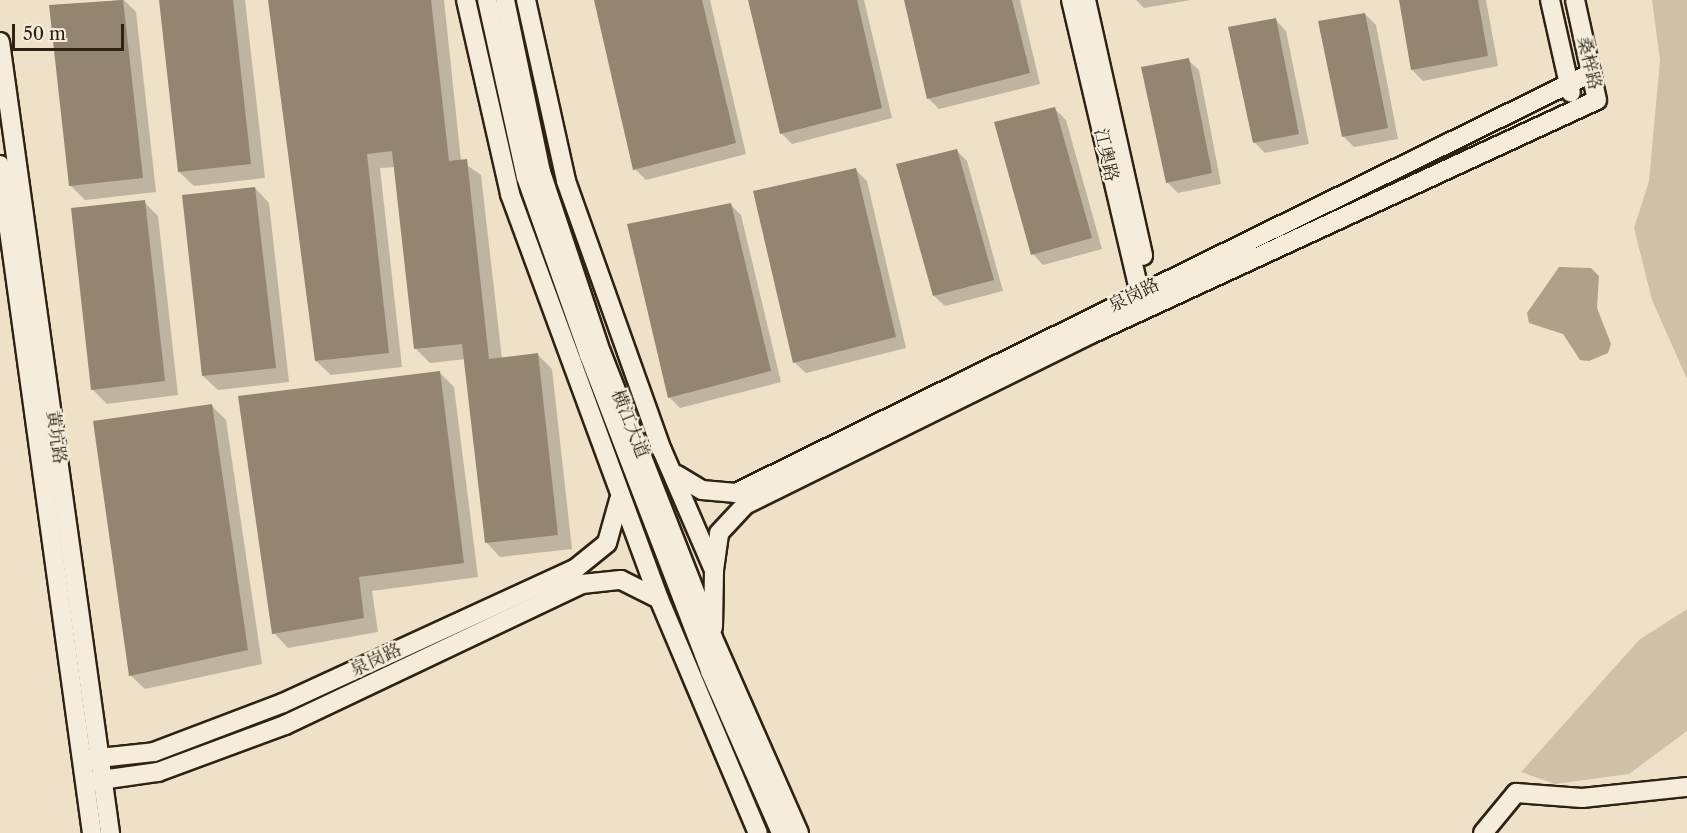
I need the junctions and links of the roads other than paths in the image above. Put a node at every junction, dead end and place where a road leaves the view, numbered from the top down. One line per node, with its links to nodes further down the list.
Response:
1 (466, 0): 17 (street)
2 (488, 0): 16 (street, 横江大道)
3 (505, 0): 16 (street, 横江大道)
4 (526, 0): 15 (street)
5 (1071, 0): 14 (street, 江奥路)
6 (1086, 0): 14 (street, 江奥路)
7 (1550, 0): 11 (street, 桑梓路)
8 (1575, 0): 10 (street, 桑梓路)
9 (0, 42): 27 (street, 黄坑路)
10 (1591, 74): 11 (street, 泉岗路); 12 (street, 桑梓路)
11 (1568, 83): 12 (street, 桑梓路); 14 (street, 泉岗路)
12 (1574, 107): 14 (street, 泉岗路)
13 (0, 165): 28 (street, 黄坑路)
14 (1148, 298): 20 (street, 泉岗路)
15 (656, 433): 16 (street); 18 (street)
16 (631, 447): 17 (street); 24 (street, 横江大道); 26 (street, 横江大道)
17 (606, 461): 19 (street)
18 (677, 475): 20 (street, 泉岗路); 21 (street)
19 (619, 495): 22 (street, 泉岗路); 23 (street)
20 (742, 498): 21 (street, 泉岗路)
21 (714, 570): 26 (street, 泉岗路)
22 (578, 576): 23 (street, 泉岗路); 27 (street, 泉岗路); 29 (street, 泉岗路)
23 (658, 599): 25 (street)
24 (694, 628): 25 (street); 34 (street, 横江大道)
25 (675, 636): 33 (street)
26 (713, 638): 35 (street, 横江大道)
27 (102, 758): 28 (street, 泉岗路); 29 (street, 黄坑路)
28 (83, 759): 29 (street, 黄坑路)
29 (95, 781): 31 (street, 黄坑路); 32 (street, 黄坑路)
30 (1687, 787): 36 (street)
31 (92, 833)
32 (110, 833)
33 (758, 833)
34 (781, 833)
35 (799, 833)
36 (1483, 833)

